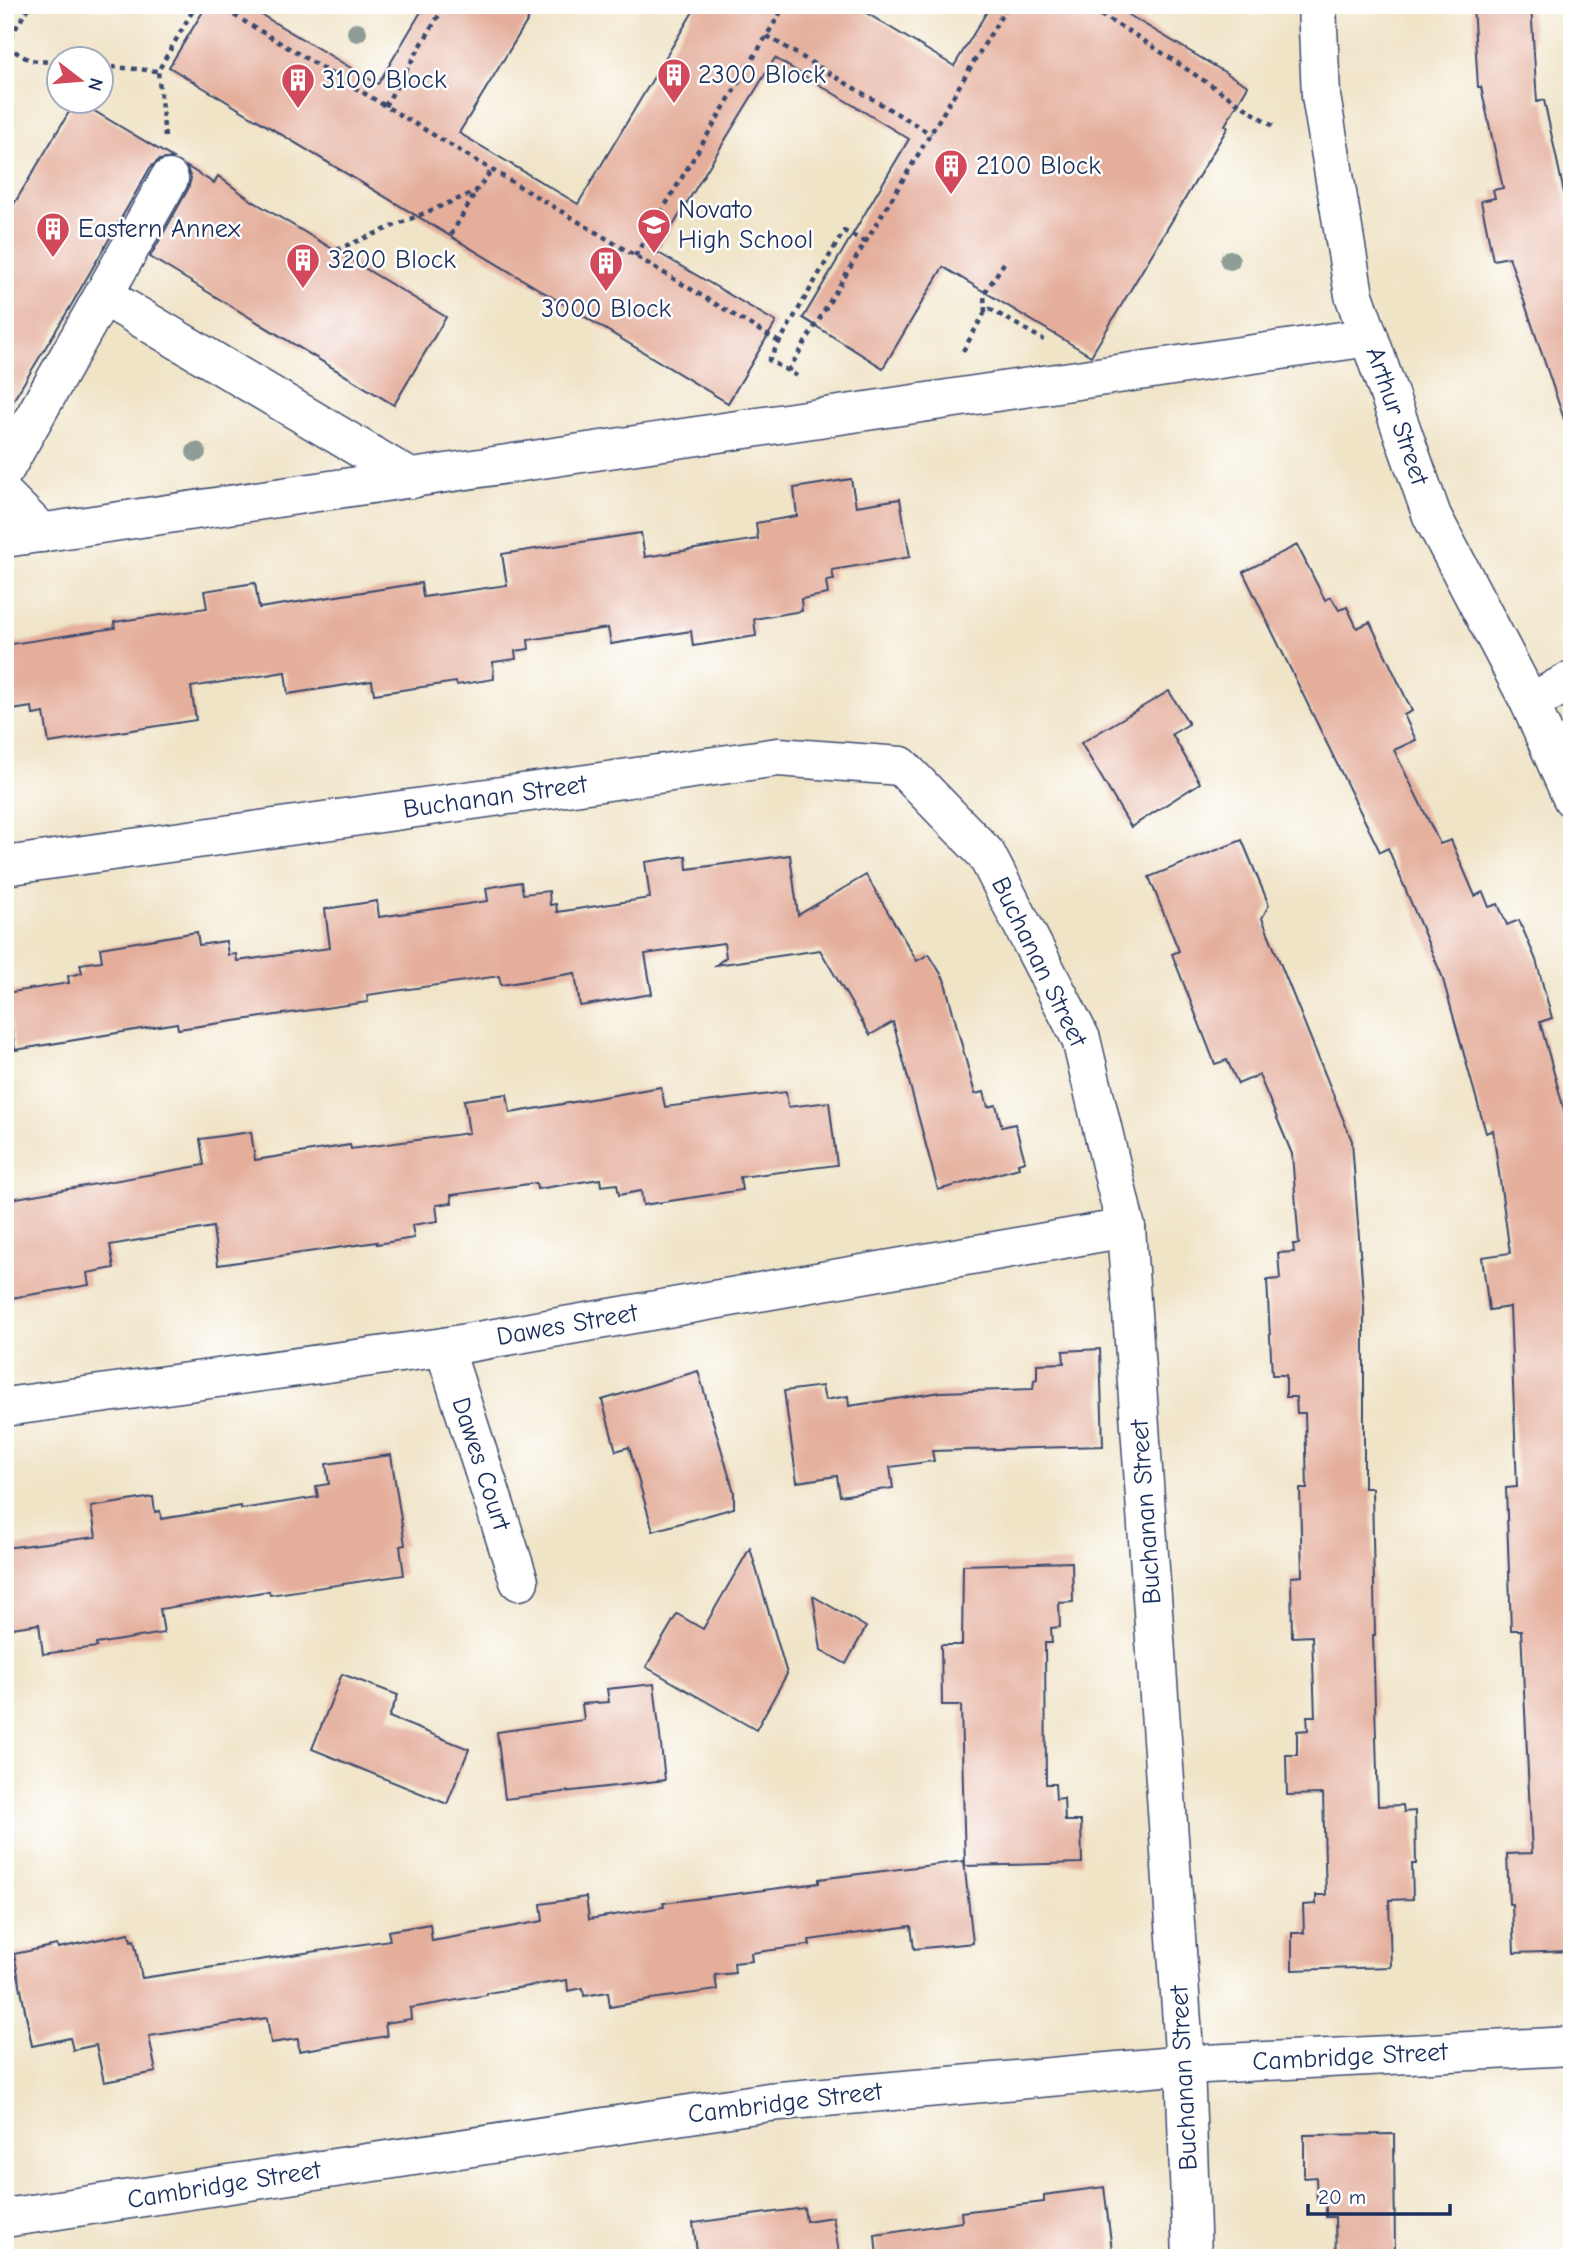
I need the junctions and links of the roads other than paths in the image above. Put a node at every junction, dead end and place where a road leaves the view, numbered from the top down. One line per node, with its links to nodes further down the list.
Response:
1 (1317, 5): 4 (street, Arthur Street)
2 (169, 179): 3 (street)
3 (104, 296): 5 (street); 6 (street)
4 (1369, 337): 6 (street); 11 (street, Arthur Street)
5 (5, 470)
6 (412, 479): 8 (street)
7 (5, 496): 8 (street)
8 (42, 533): 9 (street)
9 (5, 538)
10 (1572, 680): 11 (street)
11 (1530, 703): 12 (street, Arthur Street)
12 (1572, 799)
13 (5, 866): 14 (street, Buchanan Street)
14 (1126, 1228): 15 (street, Dawes Street); 19 (street, Buchanan Street)
15 (444, 1347): 16 (street, Dawes Street); 17 (street, Dawes Court)
16 (5, 1407)
17 (519, 1581)
18 (1572, 2046): 19 (street, Cambridge Street)
19 (1185, 2066): 20 (street, Cambridge Street); 21 (street, Buchanan Street)
20 (5, 2218)
21 (1192, 2258)

